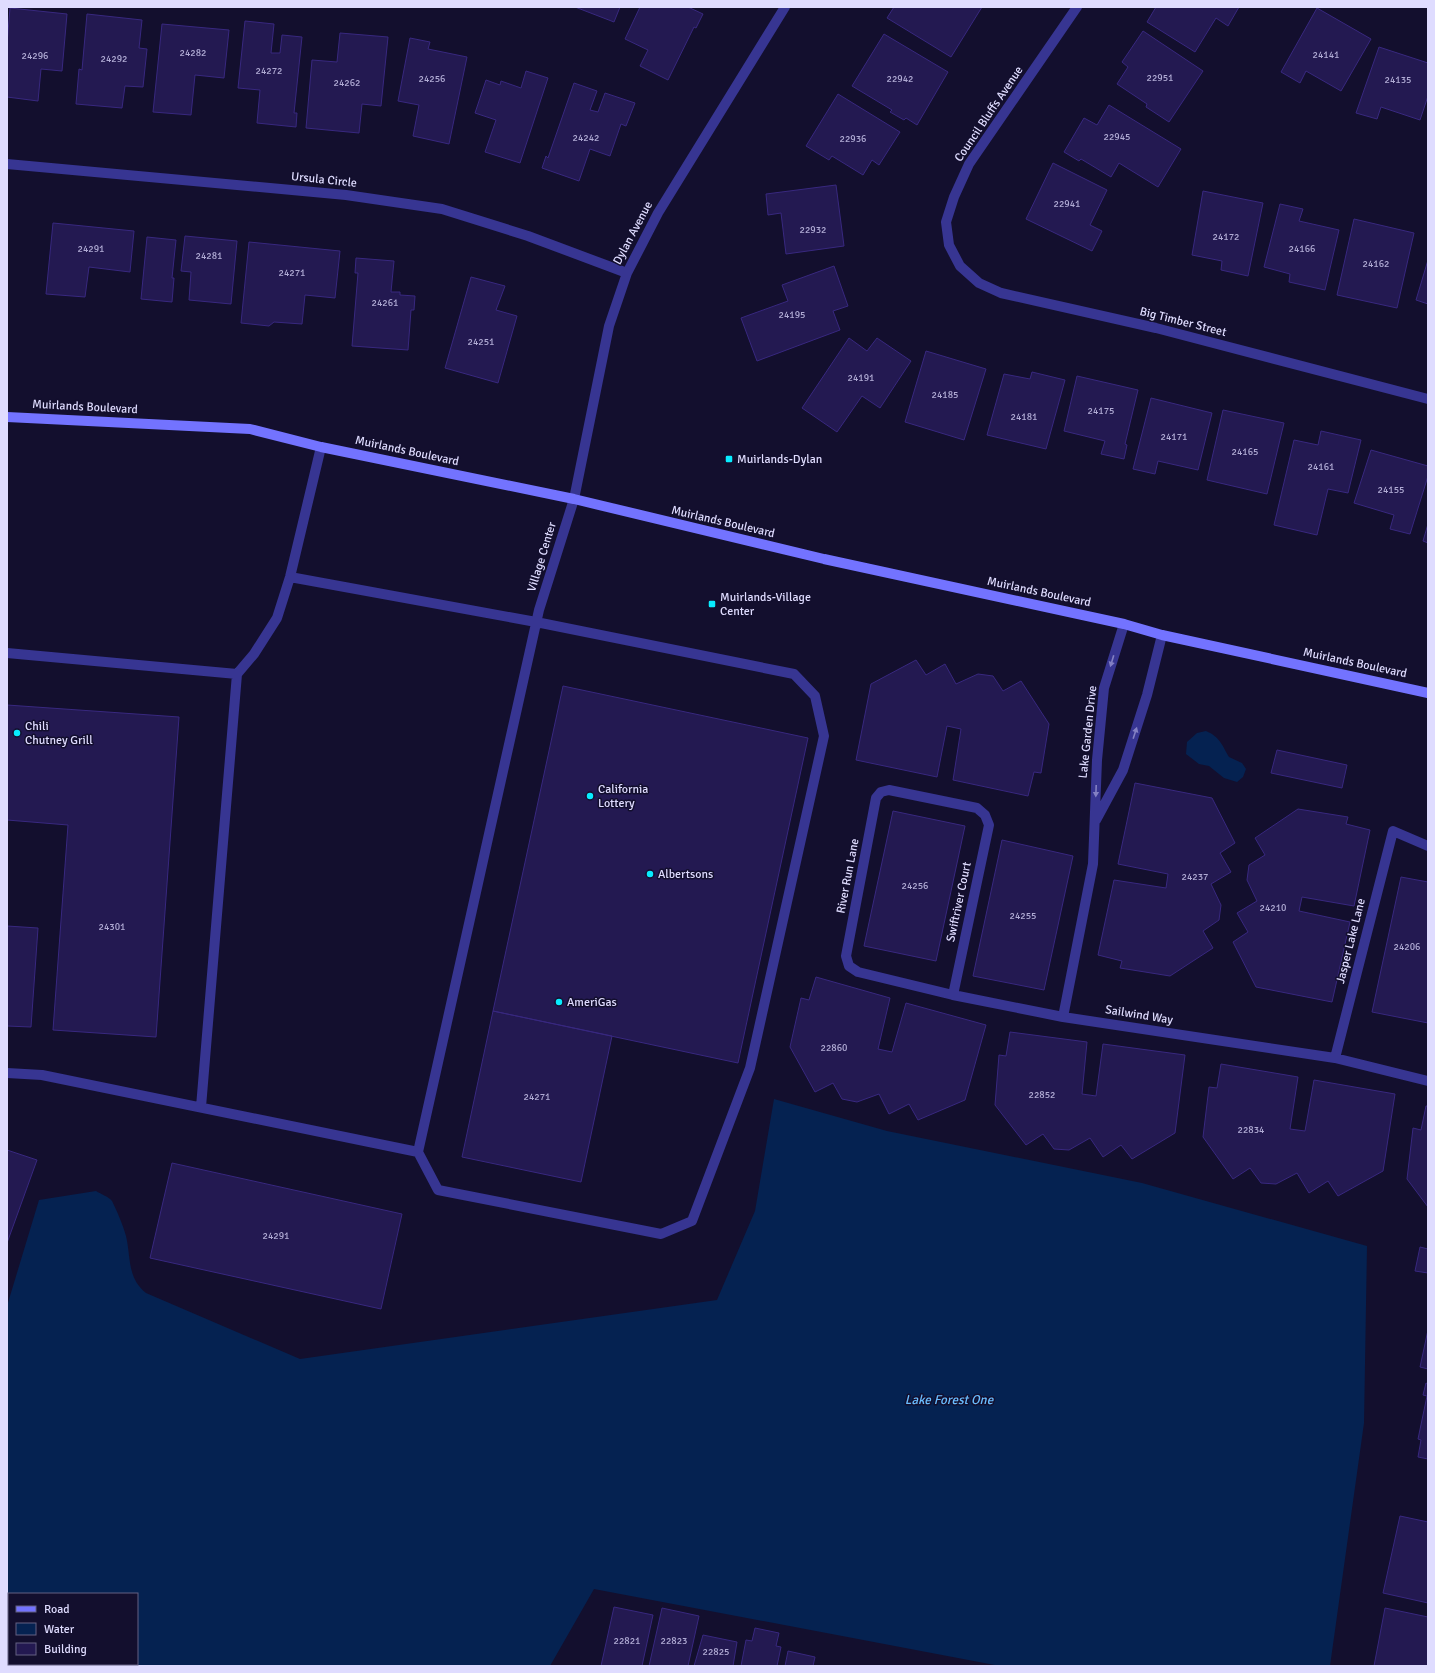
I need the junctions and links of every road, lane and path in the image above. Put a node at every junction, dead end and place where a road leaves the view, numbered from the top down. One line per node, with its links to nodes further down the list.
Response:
1 (785, 7): 5 (street, Dylan Avenue)
2 (1077, 7): 4 (street, Council Bluffs Avenue)
3 (7, 164): 5 (street, Ursula Circle)
4 (949, 246): 6 (street, Big Timber Street)
5 (627, 273): 9 (street, Dylan Avenue)
6 (1428, 399)
7 (7, 417): 8 (main road, Muirlands Boulevard)
8 (321, 447): 9 (main road, Muirlands Boulevard); 10 (street)
9 (574, 499): 11 (street, Village Center); 12 (main road, Muirlands Boulevard)
10 (290, 577): 11 (street); 15 (street)
11 (536, 622): 27 (street, Village Center); 27 (street)
12 (1124, 624): 13 (main road, Muirlands Boulevard); 18 (street, Lake Garden Drive, one-way to 18)
13 (1162, 634): 16 (main road, Muirlands Boulevard); 18 (street, Lake Garden Drive, one-way to 13)
14 (7, 653): 15 (street)
15 (237, 674): 26 (street)
16 (1428, 693)
17 (985, 815): 20 (street, River Run Lane); 21 (street, Swiftriver Court)
18 (1095, 821): 22 (street, Lake Garden Drive)
19 (1428, 846): 23 (street, Jasper Lake Lane)
20 (849, 966): 21 (street, Sailwind Way)
21 (953, 995): 22 (street, Sailwind Way)
22 (1063, 1017): 23 (street, Sailwind Way)
23 (1335, 1058): 25 (street, Sailwind Way)
24 (7, 1073): 26 (street)
25 (1428, 1081)
26 (201, 1107): 27 (street)
27 (418, 1152)

